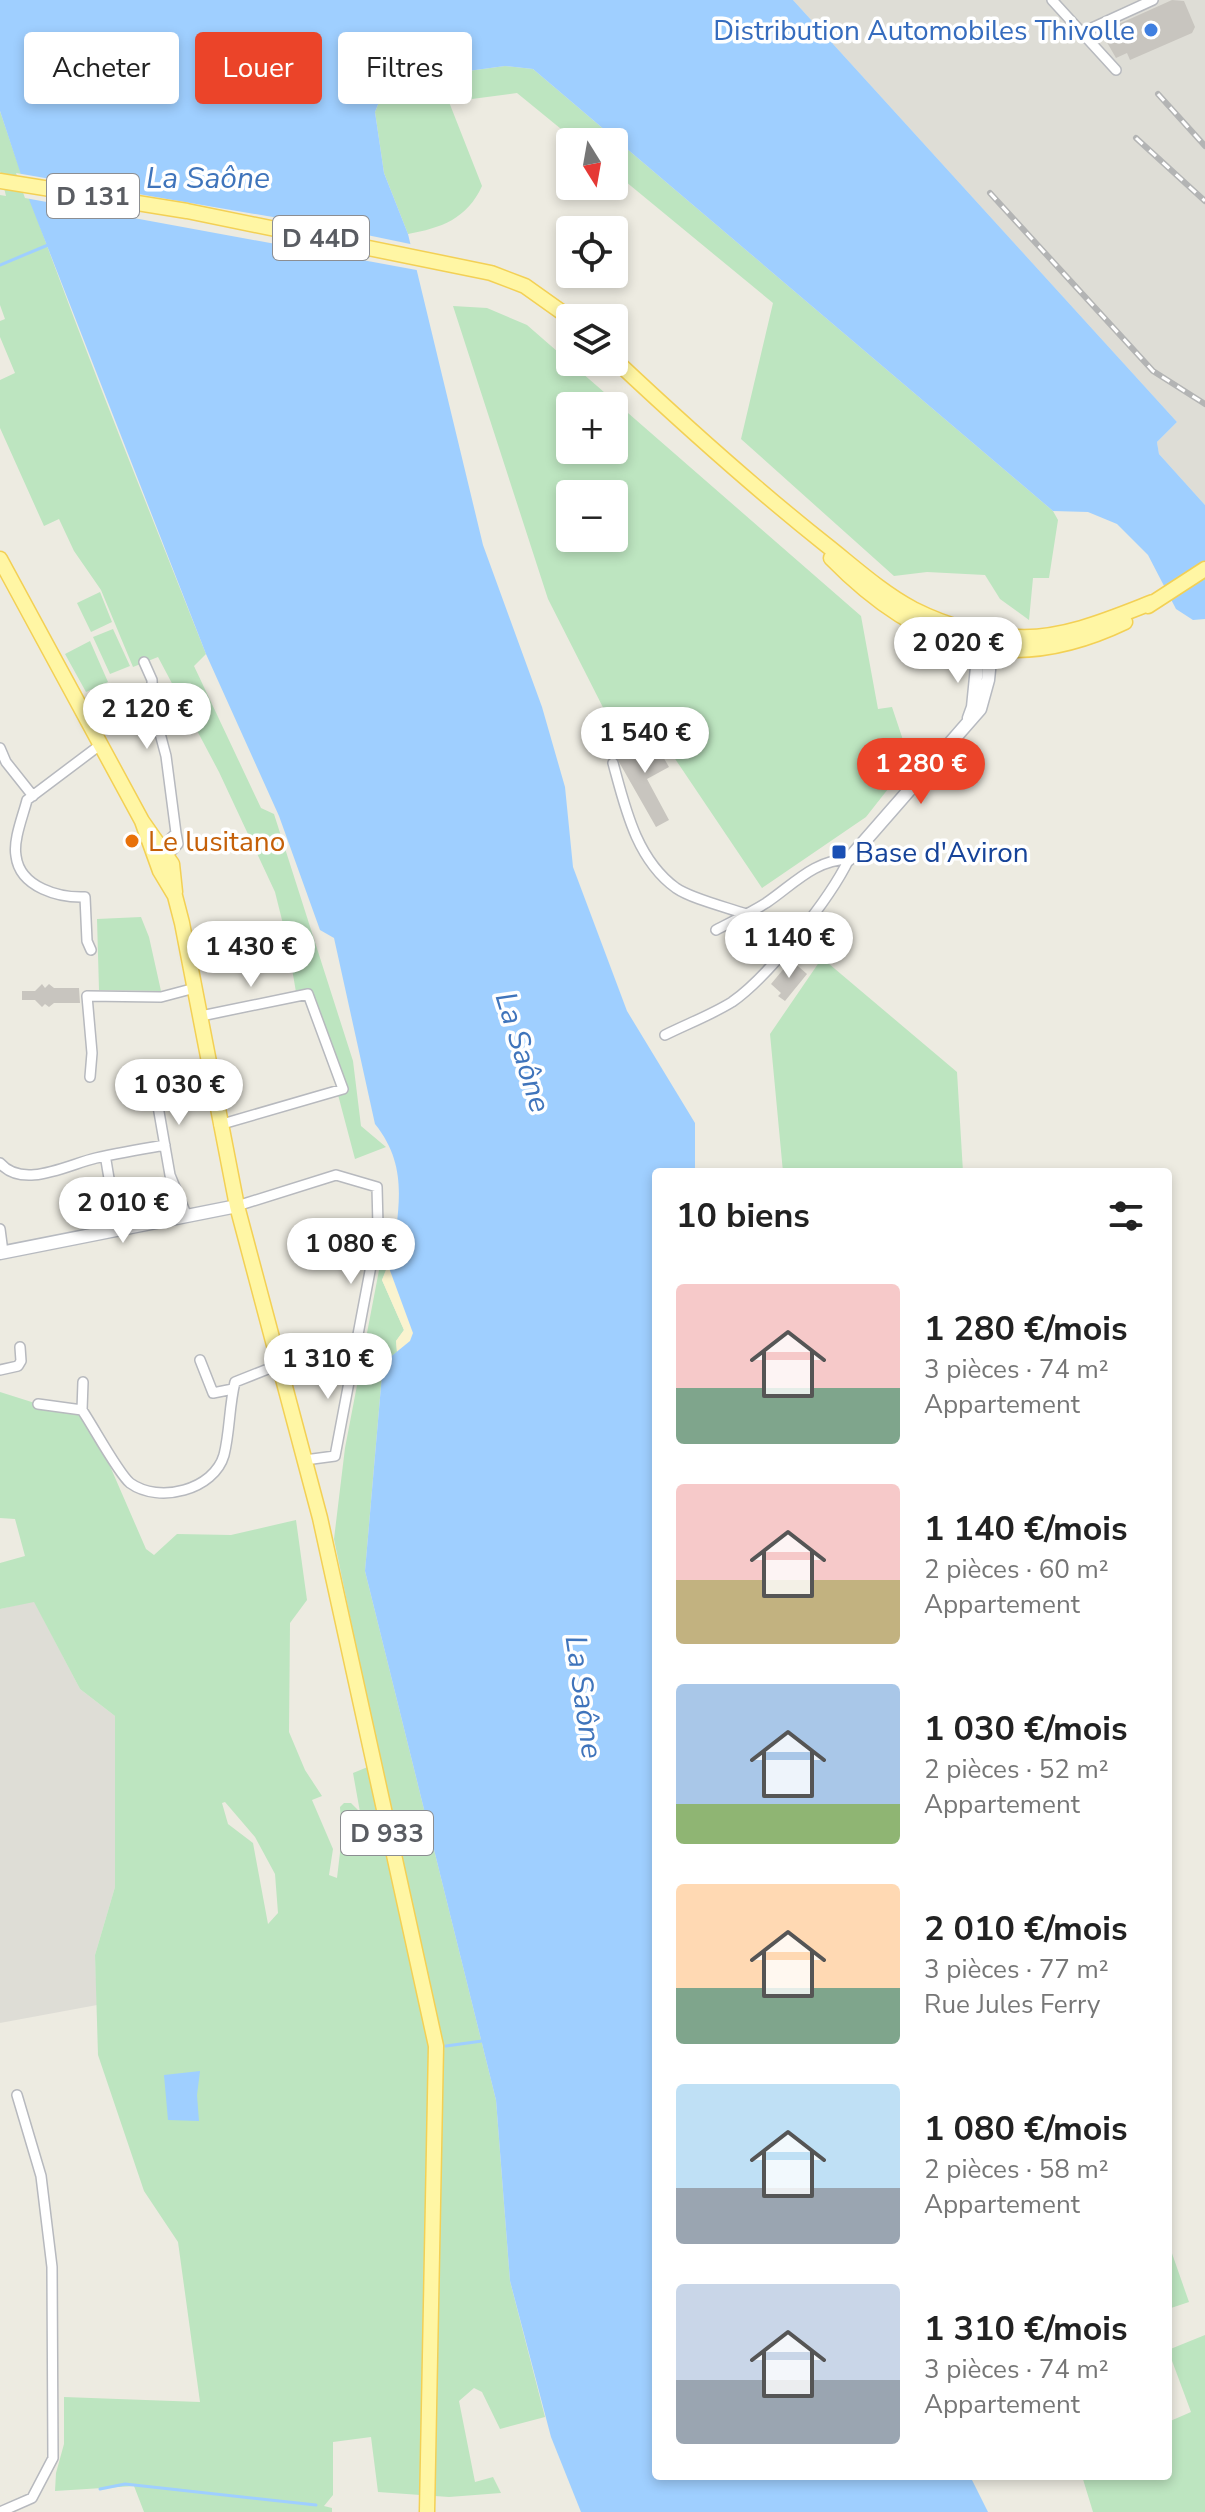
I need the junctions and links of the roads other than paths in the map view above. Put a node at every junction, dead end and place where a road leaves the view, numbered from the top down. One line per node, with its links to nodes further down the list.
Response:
1 (1052, 0): 3 (street)
2 (1153, 0): 3 (street)
3 (1083, 32): 4 (street)
4 (1116, 70)
5 (0, 181): 6 (main road, D 131)
6 (187, 211): 7 (main road, D 44D)
7 (556, 308)
8 (628, 372): 9 (main road)
9 (788, 514): 13 (main road); 14 (main road)
10 (0, 559): 16 (main road, D 933)
11 (1205, 569): 12 (main road)
12 (1153, 602): 13 (main road); 14 (main road)
13 (990, 634): 14 (main road)
14 (985, 649): 22 (street)
15 (144, 662): 21 (street)
16 (100, 745): 20 (street); 21 (main road, D 933)
17 (0, 748): 18 (street)
18 (3, 763): 20 (street)
19 (613, 763): 23 (street)
20 (33, 796): 25 (street)
21 (161, 854): 26 (main road, D 933)
22 (849, 859): 23 (street); 28 (street)
23 (746, 914): 24 (street)
24 (716, 930)
25 (91, 950)
26 (195, 988): 27 (main road, D 933); 30 (street)
27 (201, 1016): 29 (main road, D 933); 31 (street)
28 (665, 1035)
29 (209, 1064): 31 (main road, D 933); 32 (street)
30 (90, 1077)
31 (219, 1125): 36 (main road, D 933)
32 (165, 1145): 33 (street); 35 (street)
33 (105, 1156): 34 (street); 35 (street)
34 (0, 1163)
35 (175, 1191): 37 (street)
36 (237, 1206): 37 (street); 41 (street); 43 (main road, D 933)
37 (186, 1214): 39 (street)
38 (0, 1229): 39 (street)
39 (2, 1252)
40 (20, 1347): 44 (street)
41 (354, 1352): 43 (street); 49 (street)
42 (200, 1360): 46 (street)
43 (278, 1365): 46 (street); 49 (main road, D 933)
44 (0, 1370)
45 (83, 1382): 48 (street)
46 (233, 1389): 48 (street)
47 (38, 1404): 48 (street)
48 (82, 1410)
49 (305, 1460): 52 (main road, D 933)
50 (17, 2095): 51 (street)
51 (0, 2512)
52 (427, 2512)

